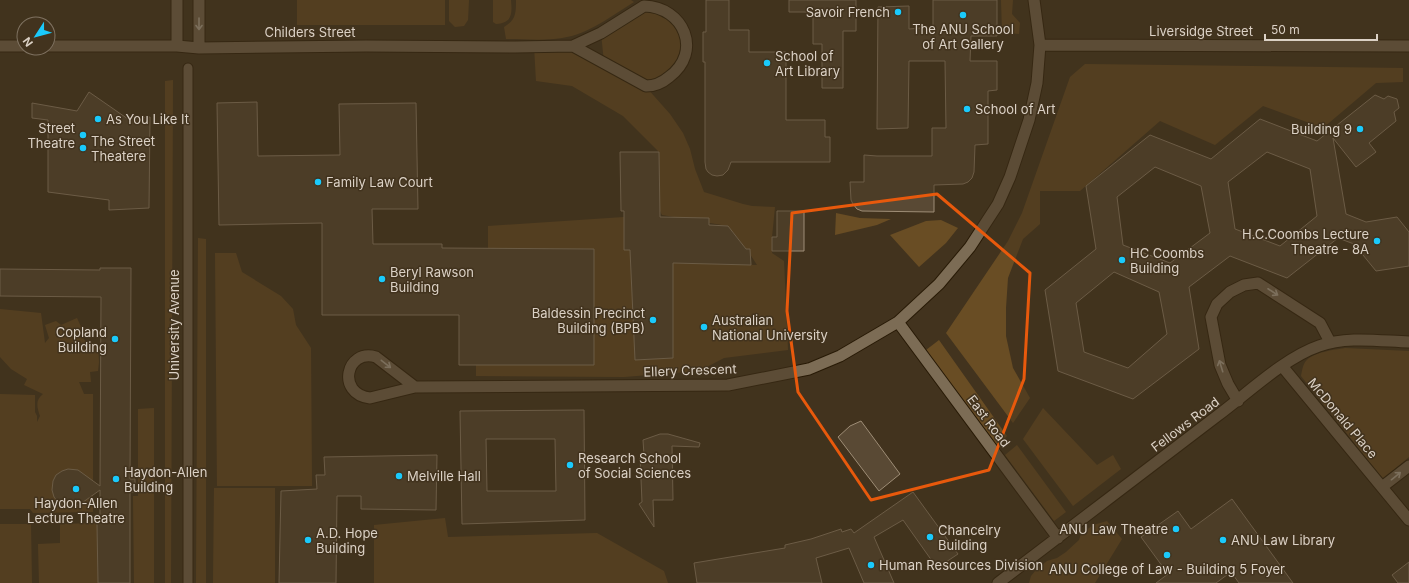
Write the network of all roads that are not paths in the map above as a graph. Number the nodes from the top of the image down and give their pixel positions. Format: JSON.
{"nodes":[{"id":1,"x":177,"y":0,"type":"edge"},
{"id":2,"x":199,"y":0,"type":"edge"},
{"id":3,"x":1034,"y":0,"type":"edge"},
{"id":4,"x":1038,"y":0,"type":"edge"},
{"id":5,"x":1037,"y":16,"type":"junction"},
{"id":6,"x":1040,"y":45,"type":"junction"},
{"id":7,"x":0,"y":46,"type":"edge"},
{"id":8,"x":16,"y":46,"type":"edge"},
{"id":9,"x":56,"y":46,"type":"edge"},
{"id":10,"x":177,"y":46,"type":"junction"},
{"id":11,"x":572,"y":46,"type":"junction"},
{"id":12,"x":1409,"y":46,"type":"edge"},
{"id":13,"x":199,"y":48,"type":"junction"},
{"id":14,"x":188,"y":68,"type":"dead end"},
{"id":15,"x":898,"y":322,"type":"junction"},
{"id":16,"x":1330,"y":342,"type":"junction"},
{"id":17,"x":1409,"y":342,"type":"edge"},
{"id":18,"x":1282,"y":366,"type":"junction"},
{"id":19,"x":416,"y":387,"type":"junction"},
{"id":20,"x":1238,"y":401,"type":"junction"},
{"id":21,"x":1409,"y":466,"type":"edge"},
{"id":22,"x":1382,"y":487,"type":"junction"},
{"id":23,"x":1409,"y":520,"type":"edge"},
{"id":24,"x":1058,"y":538,"type":"junction"},
{"id":25,"x":188,"y":583,"type":"edge"},
{"id":26,"x":998,"y":583,"type":"edge"}],
"edges":[{"from":1,"to":10,"type":"street"},
{"from":2,"to":13,"type":"street","one_way":true},
{"from":3,"to":5,"type":"street","name":"Ellery Crescent"},
{"from":4,"to":5,"type":"street"},
{"from":5,"to":6,"type":"street","name":"Ellery Crescent"},
{"from":6,"to":12,"type":"street","name":"Liversidge Street"},
{"from":6,"to":15,"type":"street","name":"Ellery Crescent"},
{"from":7,"to":8,"type":"street"},
{"from":9,"to":10,"type":"street","name":"Childers Street"},
{"from":10,"to":13,"type":"street","name":"Childers Street"},
{"from":11,"to":11,"type":"street"},
{"from":11,"to":13,"type":"street","name":"Childers Street"},
{"from":14,"to":25,"type":"street","name":"University Avenue"},
{"from":15,"to":19,"type":"street","name":"Ellery Crescent"},
{"from":15,"to":24,"type":"street","name":"East Road"},
{"from":16,"to":17,"type":"street","name":"Fellows Road"},
{"from":16,"to":18,"type":"street","name":"Fellows Road"},
{"from":20,"to":16,"type":"street","one_way":true},
{"from":18,"to":20,"type":"street","name":"Fellows Road"},
{"from":18,"to":22,"type":"street","name":"McDonald Place"},
{"from":19,"to":19,"type":"street","name":"Ellery Crescent","one_way":true},
{"from":20,"to":24,"type":"street","name":"Fellows Road"},
{"from":22,"to":21,"type":"street","one_way":true},
{"from":22,"to":23,"type":"street","name":"McDonald Place"},
{"from":24,"to":26,"type":"street","name":"Fellows Road"}]}
